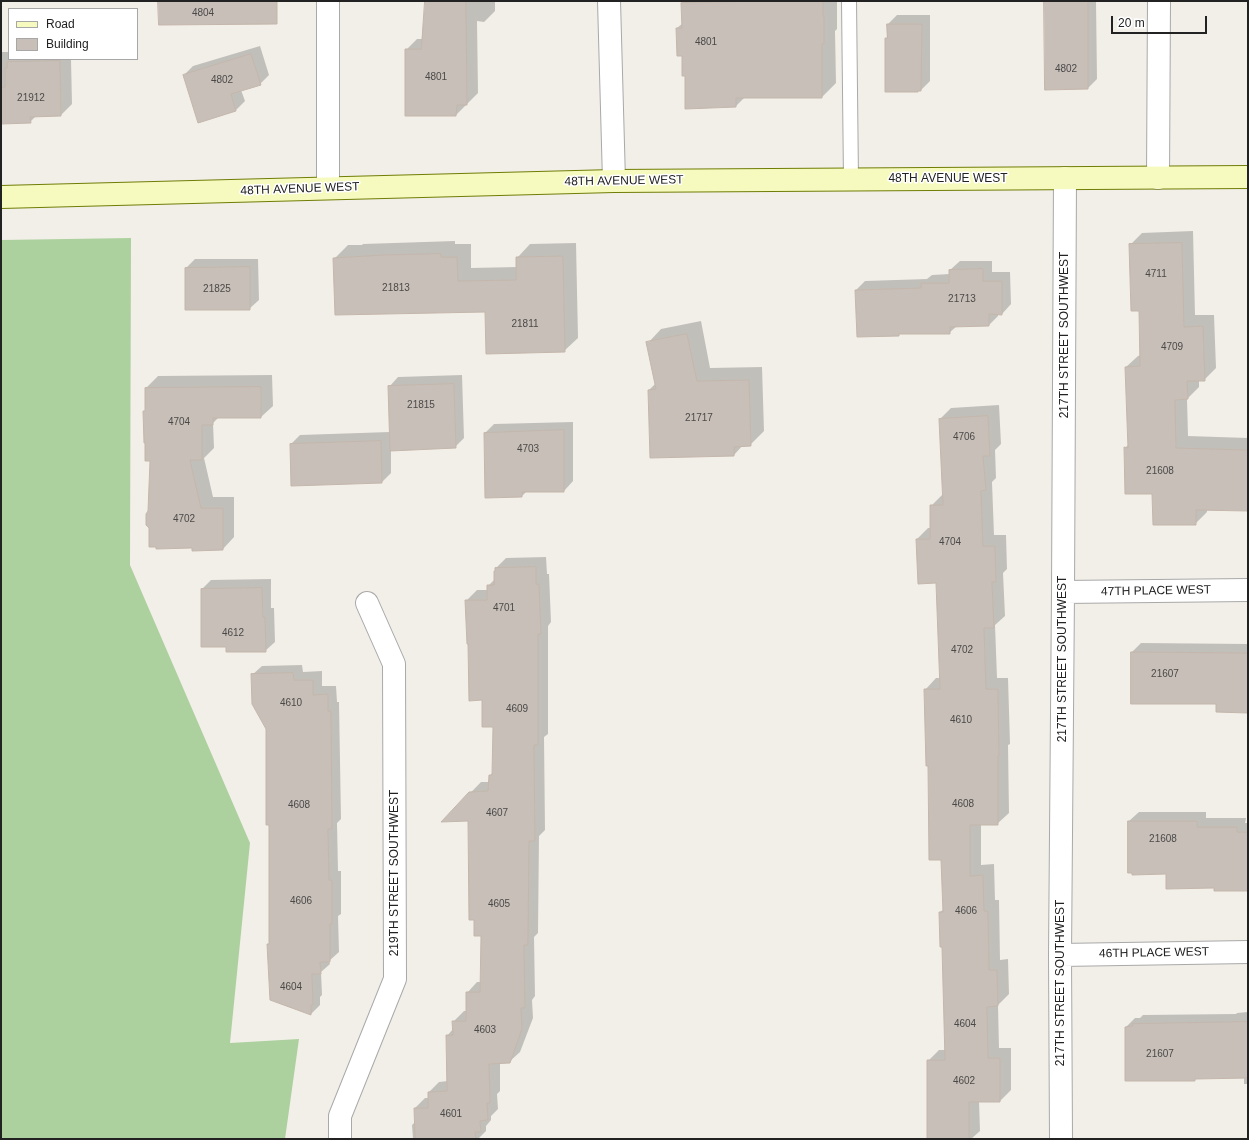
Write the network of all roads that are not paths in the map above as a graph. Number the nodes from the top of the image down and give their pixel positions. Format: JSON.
{"nodes":[{"id":1,"x":328,"y":1,"type":"edge"},
{"id":2,"x":609,"y":1,"type":"edge"},
{"id":3,"x":849,"y":1,"type":"edge"},
{"id":4,"x":1159,"y":1,"type":"edge"},
{"id":5,"x":1248,"y":177,"type":"edge"},
{"id":6,"x":1065,"y":178,"type":"junction"},
{"id":7,"x":1158,"y":178,"type":"junction"},
{"id":8,"x":851,"y":180,"type":"junction"},
{"id":9,"x":614,"y":181,"type":"junction"},
{"id":10,"x":328,"y":188,"type":"junction"},
{"id":11,"x":1,"y":197,"type":"edge"},
{"id":12,"x":1248,"y":590,"type":"edge"},
{"id":13,"x":1063,"y":592,"type":"junction"},
{"id":14,"x":367,"y":603,"type":"dead end"},
{"id":15,"x":1248,"y":952,"type":"edge"},
{"id":16,"x":1060,"y":955,"type":"junction"},
{"id":17,"x":340,"y":1139,"type":"edge"},
{"id":18,"x":1061,"y":1139,"type":"edge"}],
"edges":[{"from":1,"to":10,"type":"street"},
{"from":2,"to":9,"type":"street"},
{"from":3,"to":8,"type":"lane"},
{"from":4,"to":7,"type":"street"},
{"from":5,"to":7,"type":"main road","name":"48TH AVENUE WEST"},
{"from":6,"to":7,"type":"main road","name":"48TH AVENUE WEST"},
{"from":6,"to":8,"type":"main road","name":"48TH AVENUE WEST"},
{"from":6,"to":13,"type":"street","name":"217TH STREET SOUTHWEST"},
{"from":8,"to":9,"type":"main road","name":"48TH AVENUE WEST"},
{"from":9,"to":10,"type":"main road","name":"48TH AVENUE WEST"},
{"from":10,"to":11,"type":"main road","name":"48TH AVENUE WEST"},
{"from":12,"to":13,"type":"street","name":"47TH PLACE WEST"},
{"from":13,"to":16,"type":"street","name":"217TH STREET SOUTHWEST"},
{"from":14,"to":17,"type":"street","name":"219TH STREET SOUTHWEST"},
{"from":15,"to":16,"type":"street","name":"46TH PLACE WEST"},
{"from":16,"to":18,"type":"street","name":"217TH STREET SOUTHWEST"}]}
